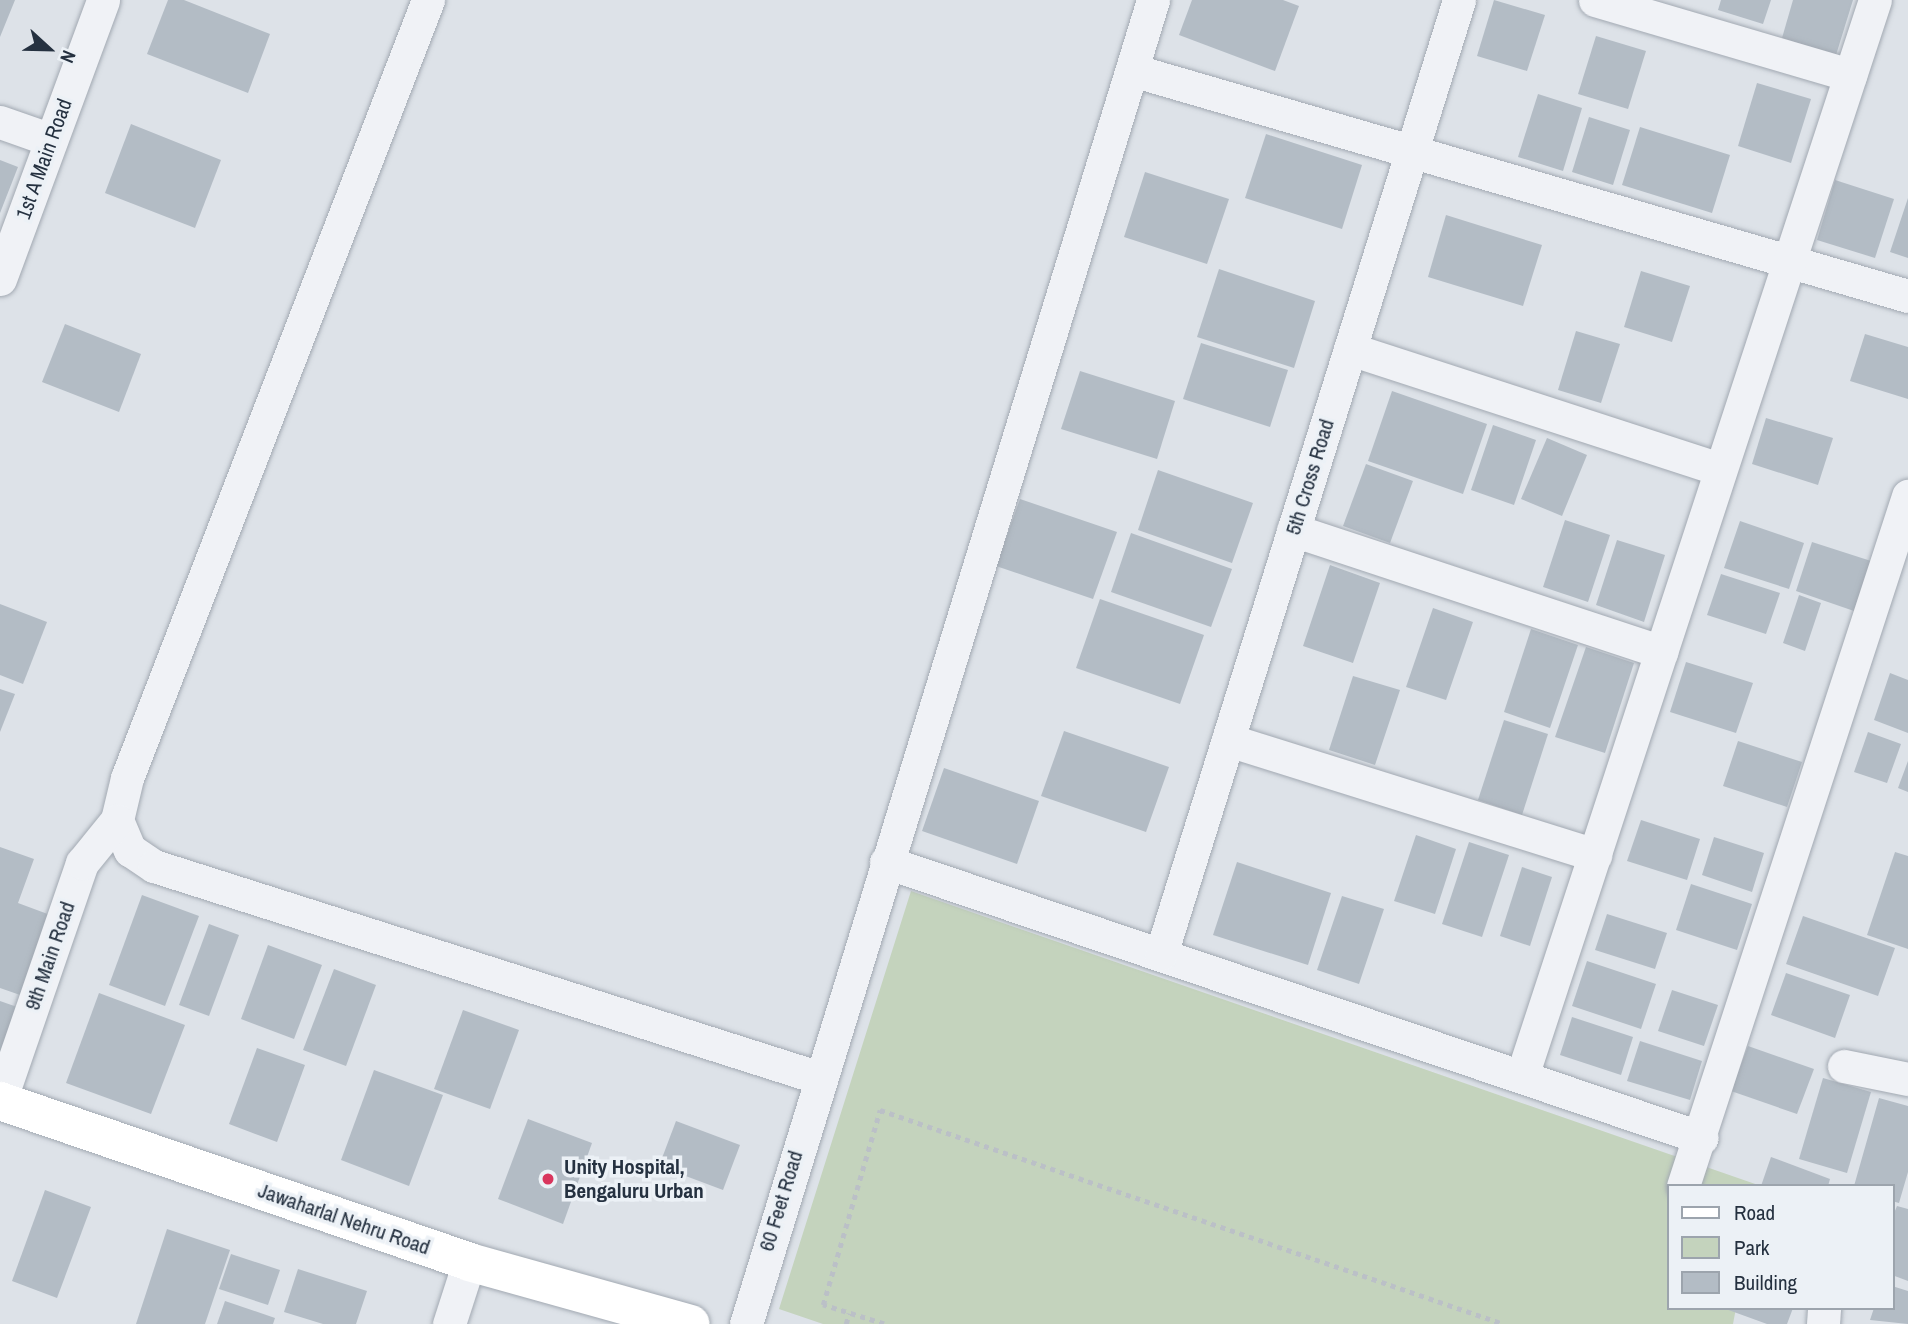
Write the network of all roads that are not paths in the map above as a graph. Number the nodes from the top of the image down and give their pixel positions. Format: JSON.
{"nodes":[{"id":1,"x":103,"y":0,"type":"edge"},
{"id":2,"x":428,"y":0,"type":"edge"},
{"id":3,"x":1153,"y":0,"type":"edge"},
{"id":4,"x":1459,"y":0,"type":"edge"},
{"id":5,"x":1595,"y":0,"type":"edge"},
{"id":6,"x":1875,"y":0,"type":"edge"},
{"id":7,"x":1132,"y":70,"type":"junction"},
{"id":8,"x":1850,"y":75,"type":"junction"},
{"id":9,"x":0,"y":122,"type":"edge"},
{"id":10,"x":51,"y":140,"type":"junction"},
{"id":11,"x":1410,"y":154,"type":"junction"},
{"id":12,"x":1789,"y":262,"type":"junction"},
{"id":13,"x":0,"y":279,"type":"edge"},
{"id":14,"x":1908,"y":296,"type":"edge"},
{"id":15,"x":1350,"y":349,"type":"junction"},
{"id":16,"x":1719,"y":469,"type":"junction"},
{"id":17,"x":1908,"y":496,"type":"edge"},
{"id":18,"x":1293,"y":530,"type":"junction"},
{"id":19,"x":1661,"y":652,"type":"junction"},
{"id":20,"x":1228,"y":740,"type":"junction"},
{"id":21,"x":117,"y":820,"type":"junction"},
{"id":22,"x":1595,"y":855,"type":"junction"},
{"id":23,"x":886,"y":862,"type":"junction"},
{"id":24,"x":1161,"y":954,"type":"junction"},
{"id":25,"x":1843,"y":1066,"type":"dead end"},
{"id":26,"x":1522,"y":1076,"type":"junction"},
{"id":27,"x":820,"y":1078,"type":"junction"},
{"id":28,"x":1908,"y":1080,"type":"edge"},
{"id":29,"x":0,"y":1101,"type":"edge"},
{"id":30,"x":1702,"y":1138,"type":"junction"},
{"id":31,"x":1684,"y":1184,"type":"edge"},
{"id":32,"x":469,"y":1262,"type":"junction"},
{"id":33,"x":449,"y":1324,"type":"edge"},
{"id":34,"x":691,"y":1324,"type":"edge"},
{"id":35,"x":746,"y":1324,"type":"edge"}],
"edges":[{"from":1,"to":10,"type":"street","name":"1st A Main Road"},
{"from":2,"to":21,"type":"street"},
{"from":3,"to":7,"type":"street","name":"60 Feet Road"},
{"from":4,"to":11,"type":"street","name":"5th Cross Road"},
{"from":5,"to":8,"type":"street"},
{"from":6,"to":8,"type":"street"},
{"from":7,"to":11,"type":"street"},
{"from":7,"to":23,"type":"street","name":"60 Feet Road"},
{"from":8,"to":12,"type":"street"},
{"from":9,"to":10,"type":"street"},
{"from":10,"to":13,"type":"street","name":"1st A Main Road"},
{"from":11,"to":12,"type":"street"},
{"from":11,"to":15,"type":"street","name":"5th Cross Road"},
{"from":12,"to":14,"type":"street"},
{"from":12,"to":16,"type":"street"},
{"from":15,"to":16,"type":"street"},
{"from":15,"to":18,"type":"street","name":"5th Cross Road"},
{"from":16,"to":19,"type":"street"},
{"from":17,"to":30,"type":"street"},
{"from":18,"to":19,"type":"street"},
{"from":18,"to":20,"type":"street","name":"5th Cross Road"},
{"from":19,"to":22,"type":"street"},
{"from":20,"to":22,"type":"street"},
{"from":20,"to":24,"type":"street","name":"5th Cross Road"},
{"from":21,"to":27,"type":"street"},
{"from":21,"to":29,"type":"street","name":"9th Main Road"},
{"from":22,"to":26,"type":"street"},
{"from":23,"to":24,"type":"street"},
{"from":23,"to":27,"type":"street","name":"60 Feet Road"},
{"from":24,"to":26,"type":"street"},
{"from":25,"to":28,"type":"street"},
{"from":26,"to":30,"type":"street"},
{"from":27,"to":35,"type":"street","name":"60 Feet Road"},
{"from":29,"to":32,"type":"street","name":"Jawaharlal Nehru Road"},
{"from":30,"to":31,"type":"street"},
{"from":32,"to":33,"type":"street"},
{"from":32,"to":34,"type":"street","name":"Jawaharlal Nehru Road"}]}
